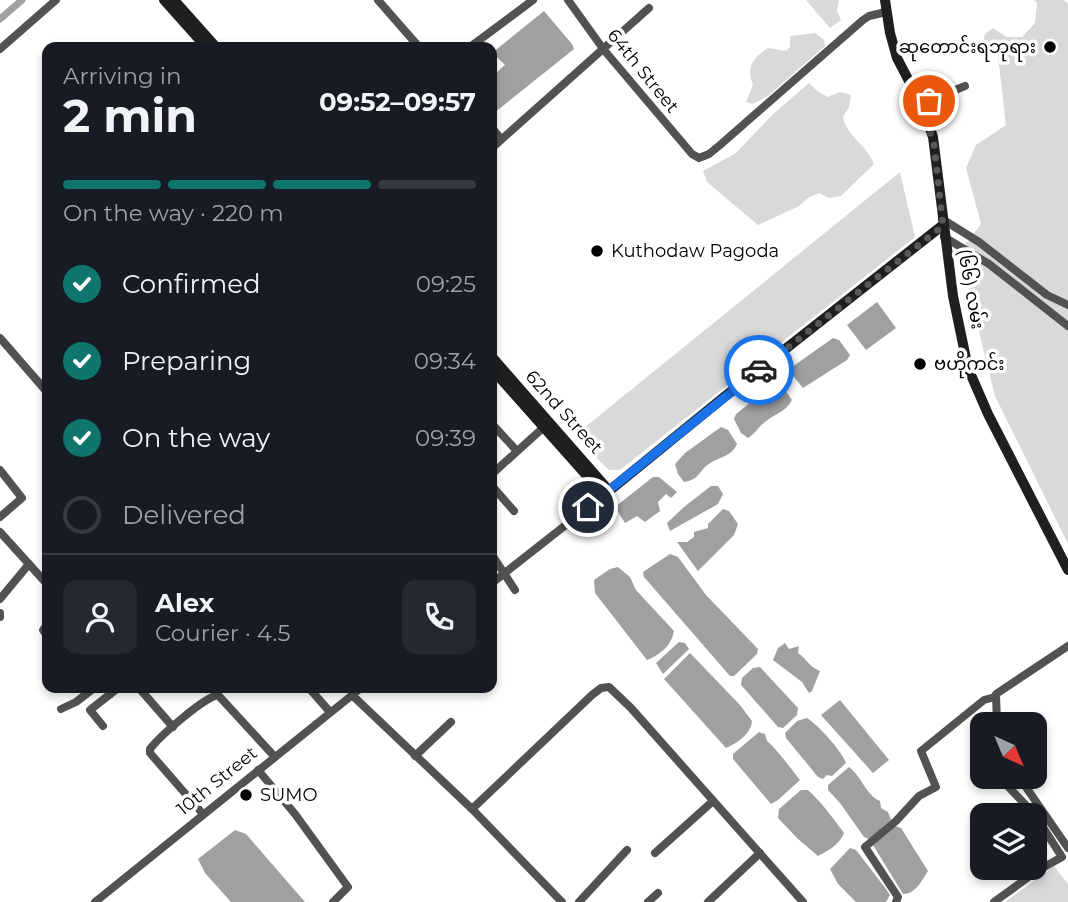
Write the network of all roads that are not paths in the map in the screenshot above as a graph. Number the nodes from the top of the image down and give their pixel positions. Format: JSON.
{"nodes":[{"id":1,"x":56,"y":0,"type":"edge"},
{"id":2,"x":164,"y":0,"type":"edge"},
{"id":3,"x":174,"y":0,"type":"edge"},
{"id":4,"x":378,"y":0,"type":"edge"},
{"id":5,"x":568,"y":0,"type":"edge"},
{"id":6,"x":884,"y":0,"type":"edge"},
{"id":7,"x":529,"y":2,"type":"edge"},
{"id":8,"x":649,"y":8,"type":"dead end"},
{"id":9,"x":886,"y":12,"type":"junction"},
{"id":10,"x":202,"y":42,"type":"edge"},
{"id":11,"x":212,"y":42,"type":"edge"},
{"id":12,"x":415,"y":42,"type":"edge"},
{"id":13,"x":477,"y":42,"type":"edge"},
{"id":14,"x":0,"y":48,"type":"edge"},
{"id":15,"x":604,"y":50,"type":"junction"},
{"id":16,"x":965,"y":86,"type":"dead end"},
{"id":17,"x":922,"y":106,"type":"junction"},
{"id":18,"x":497,"y":134,"type":"edge"},
{"id":19,"x":501,"y":139,"type":"junction"},
{"id":20,"x":497,"y":143,"type":"edge"},
{"id":21,"x":943,"y":227,"type":"junction"},
{"id":22,"x":1068,"y":305,"type":"edge"},
{"id":23,"x":1068,"y":326,"type":"edge"},
{"id":24,"x":0,"y":338,"type":"edge"},
{"id":25,"x":497,"y":363,"type":"edge"},
{"id":26,"x":497,"y":375,"type":"edge"},
{"id":27,"x":42,"y":386,"type":"edge"},
{"id":28,"x":544,"y":427,"type":"junction"},
{"id":29,"x":497,"y":429,"type":"edge"},
{"id":30,"x":567,"y":448,"type":"junction"},
{"id":31,"x":517,"y":451,"type":"junction"},
{"id":32,"x":497,"y":469,"type":"edge"},
{"id":33,"x":0,"y":470,"type":"edge"},
{"id":34,"x":497,"y":492,"type":"edge"},
{"id":35,"x":607,"y":493,"type":"junction"},
{"id":36,"x":514,"y":511,"type":"dead end"},
{"id":37,"x":0,"y":517,"type":"edge"},
{"id":38,"x":2,"y":537,"type":"edge"},
{"id":39,"x":497,"y":562,"type":"edge"},
{"id":40,"x":29,"y":564,"type":"junction"},
{"id":41,"x":1068,"y":570,"type":"edge"},
{"id":42,"x":504,"y":573,"type":"junction"},
{"id":43,"x":42,"y":578,"type":"edge"},
{"id":44,"x":497,"y":579,"type":"edge"},
{"id":45,"x":515,"y":590,"type":"dead end"},
{"id":46,"x":0,"y":599,"type":"edge"},
{"id":47,"x":1068,"y":646,"type":"edge"},
{"id":48,"x":86,"y":693,"type":"edge"},
{"id":49,"x":112,"y":693,"type":"edge"},
{"id":50,"x":143,"y":693,"type":"edge"},
{"id":51,"x":313,"y":693,"type":"edge"},
{"id":52,"x":355,"y":693,"type":"edge"},
{"id":53,"x":352,"y":695,"type":"junction"},
{"id":54,"x":995,"y":697,"type":"junction"},
{"id":55,"x":61,"y":709,"type":"dead end"},
{"id":56,"x":330,"y":712,"type":"junction"},
{"id":57,"x":996,"y":712,"type":"edge"},
{"id":58,"x":451,"y":722,"type":"dead end"},
{"id":59,"x":103,"y":726,"type":"dead end"},
{"id":60,"x":173,"y":727,"type":"junction"},
{"id":61,"x":274,"y":756,"type":"junction"},
{"id":62,"x":415,"y":756,"type":"junction"},
{"id":63,"x":258,"y":770,"type":"junction"},
{"id":64,"x":1010,"y":789,"type":"edge"},
{"id":65,"x":1027,"y":789,"type":"edge"},
{"id":66,"x":713,"y":801,"type":"junction"},
{"id":67,"x":472,"y":809,"type":"junction"},
{"id":68,"x":204,"y":814,"type":"junction"},
{"id":69,"x":1068,"y":848,"type":"edge"},
{"id":70,"x":627,"y":850,"type":"dead end"},
{"id":71,"x":655,"y":853,"type":"dead end"},
{"id":72,"x":760,"y":853,"type":"junction"},
{"id":73,"x":658,"y":893,"type":"dead end"},
{"id":74,"x":94,"y":902,"type":"edge"},
{"id":75,"x":333,"y":902,"type":"edge"},
{"id":76,"x":562,"y":902,"type":"edge"},
{"id":77,"x":579,"y":902,"type":"edge"},
{"id":78,"x":648,"y":902,"type":"edge"},
{"id":79,"x":708,"y":902,"type":"edge"},
{"id":80,"x":803,"y":902,"type":"edge"},
{"id":81,"x":896,"y":902,"type":"edge"},
{"id":82,"x":994,"y":902,"type":"edge"}],
"edges":[{"from":1,"to":14,"type":"street"},
{"from":2,"to":10,"type":"main road"},
{"from":3,"to":11,"type":"main road"},
{"from":4,"to":12,"type":"street"},
{"from":5,"to":15,"type":"street","name":"64th Street"},
{"from":6,"to":9,"type":"main road","name":"(၆၆) လမ်း"},
{"from":7,"to":13,"type":"street"},
{"from":8,"to":15,"type":"street"},
{"from":9,"to":15,"type":"street","name":"64th Street"},
{"from":9,"to":17,"type":"main road","name":"(၆၆) လမ်း"},
{"from":15,"to":19,"type":"street"},
{"from":16,"to":17,"type":"street"},
{"from":17,"to":21,"type":"main road","name":"(၆၆) လမ်း"},
{"from":18,"to":19,"type":"street"},
{"from":19,"to":20,"type":"street"},
{"from":21,"to":22,"type":"street"},
{"from":21,"to":23,"type":"street"},
{"from":21,"to":35,"type":"main road"},
{"from":21,"to":41,"type":"main road","name":"(၆၆) လမ်း"},
{"from":24,"to":27,"type":"street"},
{"from":25,"to":30,"type":"main road","name":"62nd Street"},
{"from":26,"to":28,"type":"main road","name":"62nd Street"},
{"from":28,"to":30,"type":"main road","name":"62nd Street"},
{"from":28,"to":31,"type":"street"},
{"from":29,"to":31,"type":"street"},
{"from":30,"to":35,"type":"main road","name":"62nd Street"},
{"from":31,"to":32,"type":"street"},
{"from":33,"to":37,"type":"street"},
{"from":34,"to":36,"type":"street"},
{"from":35,"to":42,"type":"street"},
{"from":38,"to":40,"type":"street"},
{"from":39,"to":42,"type":"street"},
{"from":40,"to":43,"type":"street"},
{"from":40,"to":46,"type":"street"},
{"from":42,"to":44,"type":"street"},
{"from":42,"to":45,"type":"street"},
{"from":47,"to":54,"type":"street"},
{"from":48,"to":55,"type":"street"},
{"from":49,"to":59,"type":"street"},
{"from":50,"to":60,"type":"street"},
{"from":51,"to":56,"type":"street"},
{"from":52,"to":53,"type":"street","name":"10th Street"},
{"from":53,"to":56,"type":"street","name":"10th Street"},
{"from":53,"to":62,"type":"street"},
{"from":54,"to":57,"type":"street"},
{"from":54,"to":81,"type":"street"},
{"from":56,"to":61,"type":"street","name":"10th Street"},
{"from":58,"to":62,"type":"street"},
{"from":60,"to":61,"type":"street"},
{"from":60,"to":68,"type":"street"},
{"from":61,"to":63,"type":"street","name":"10th Street"},
{"from":62,"to":67,"type":"street"},
{"from":63,"to":68,"type":"street","name":"10th Street"},
{"from":63,"to":75,"type":"street"},
{"from":64,"to":82,"type":"street"},
{"from":65,"to":69,"type":"street"},
{"from":66,"to":67,"type":"street"},
{"from":66,"to":71,"type":"street"},
{"from":66,"to":72,"type":"street"},
{"from":67,"to":76,"type":"street"},
{"from":68,"to":74,"type":"street","name":"10th Street"},
{"from":70,"to":77,"type":"street"},
{"from":72,"to":79,"type":"street"},
{"from":72,"to":80,"type":"street"},
{"from":73,"to":78,"type":"street"}]}
